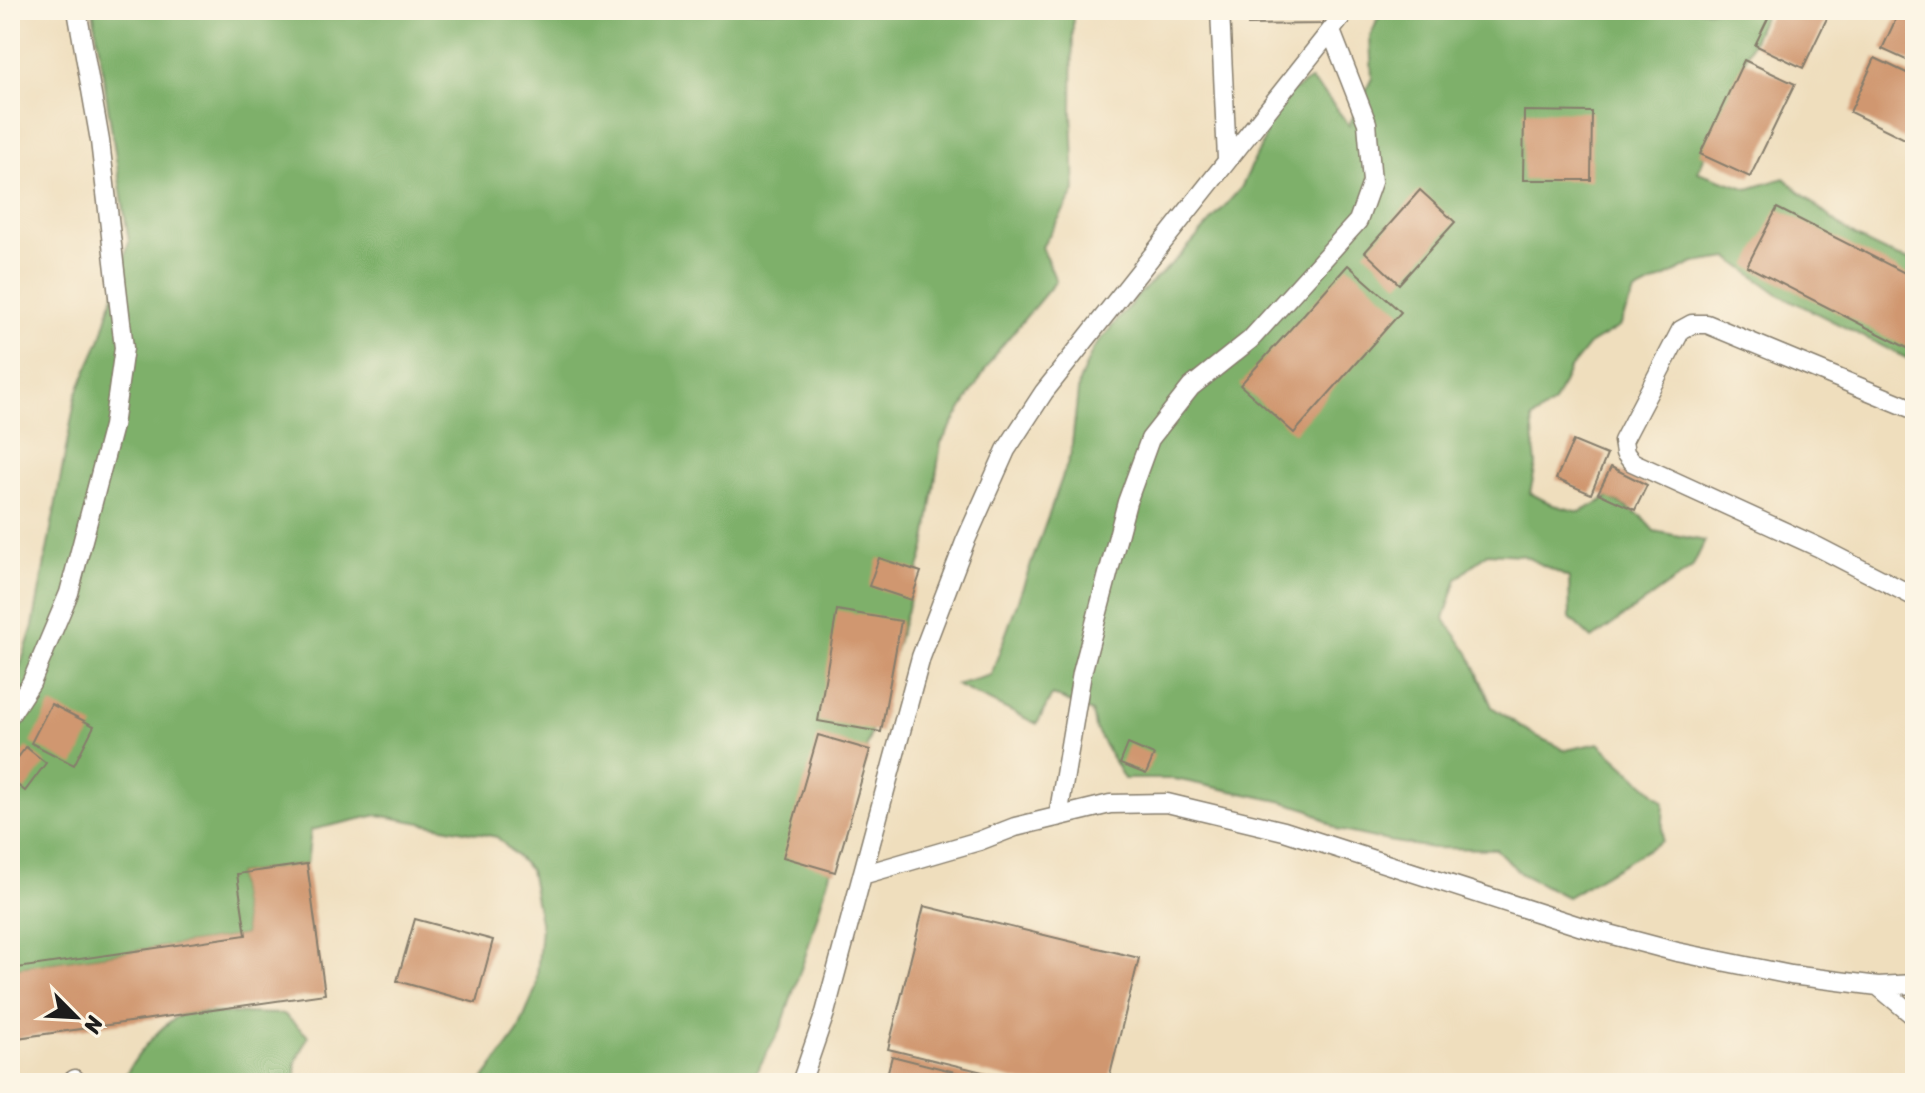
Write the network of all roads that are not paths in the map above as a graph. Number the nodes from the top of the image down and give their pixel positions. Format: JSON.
{"nodes":[{"id":1,"x":77,"y":10,"type":"edge"},
{"id":2,"x":1220,"y":10,"type":"edge"},
{"id":3,"x":1347,"y":10,"type":"edge"},
{"id":4,"x":1331,"y":31,"type":"junction"},
{"id":5,"x":1227,"y":159,"type":"junction"},
{"id":6,"x":1911,"y":405,"type":"edge"},
{"id":7,"x":1915,"y":597,"type":"edge"},
{"id":8,"x":10,"y":715,"type":"edge"},
{"id":9,"x":1058,"y":817,"type":"junction"},
{"id":10,"x":862,"y":875,"type":"junction"},
{"id":11,"x":1915,"y":984,"type":"edge"},
{"id":12,"x":1878,"y":986,"type":"junction"},
{"id":13,"x":1915,"y":1017,"type":"edge"},
{"id":14,"x":801,"y":1083,"type":"edge"}],
"edges":[{"from":1,"to":8,"type":"lane"},
{"from":2,"to":5,"type":"lane"},
{"from":3,"to":4,"type":"lane"},
{"from":4,"to":5,"type":"lane"},
{"from":4,"to":9,"type":"lane"},
{"from":5,"to":10,"type":"lane"},
{"from":6,"to":7,"type":"lane"},
{"from":9,"to":10,"type":"lane"},
{"from":9,"to":12,"type":"lane"},
{"from":10,"to":14,"type":"lane"},
{"from":11,"to":12,"type":"lane"},
{"from":12,"to":13,"type":"lane"}]}
